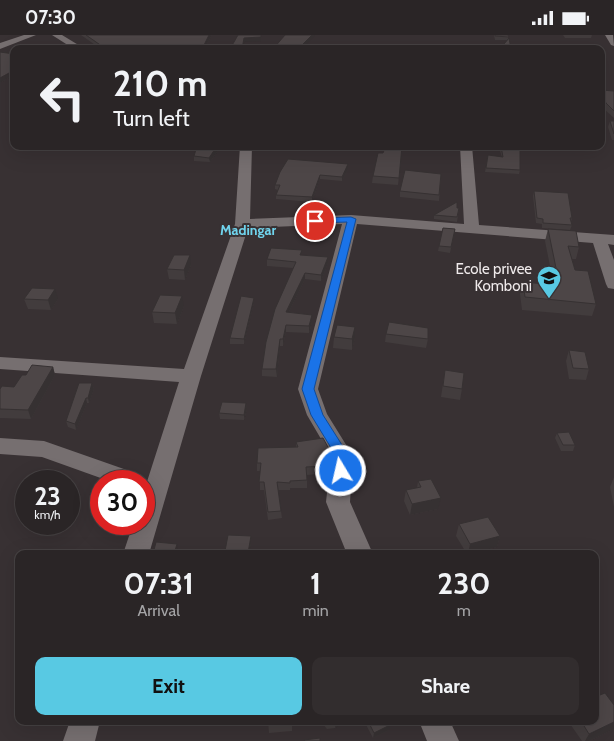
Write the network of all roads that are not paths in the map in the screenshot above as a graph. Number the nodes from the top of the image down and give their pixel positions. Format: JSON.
{"nodes":[{"id":1,"x":32,"y":35,"type":"edge"},
{"id":2,"x":56,"y":35,"type":"edge"},
{"id":3,"x":609,"y":35,"type":"edge"},
{"id":4,"x":614,"y":43,"type":"edge"},
{"id":5,"x":75,"y":45,"type":"edge"},
{"id":6,"x":0,"y":46,"type":"edge"},
{"id":7,"x":246,"y":150,"type":"edge"},
{"id":8,"x":466,"y":150,"type":"edge"},
{"id":9,"x":351,"y":219,"type":"junction"},
{"id":10,"x":242,"y":224,"type":"junction"},
{"id":11,"x":472,"y":228,"type":"junction"},
{"id":12,"x":606,"y":239,"type":"edge"},
{"id":13,"x":614,"y":284,"type":"edge"},
{"id":14,"x":0,"y":363,"type":"edge"},
{"id":15,"x":191,"y":376,"type":"junction"},
{"id":16,"x":0,"y":446,"type":"edge"},
{"id":17,"x":102,"y":470,"type":"edge"},
{"id":18,"x":155,"y":481,"type":"edge"},
{"id":19,"x":140,"y":535,"type":"edge"},
{"id":20,"x":137,"y":550,"type":"edge"},
{"id":21,"x":358,"y":550,"type":"edge"},
{"id":22,"x":84,"y":725,"type":"edge"},
{"id":23,"x":436,"y":725,"type":"edge"},
{"id":24,"x":79,"y":741,"type":"edge"},
{"id":25,"x":443,"y":741,"type":"edge"}],
"edges":[{"from":1,"to":6,"type":"street"},
{"from":2,"to":5,"type":"street"},
{"from":3,"to":4,"type":"street"},
{"from":7,"to":10,"type":"street"},
{"from":8,"to":11,"type":"street"},
{"from":9,"to":10,"type":"street"},
{"from":9,"to":11,"type":"street"},
{"from":9,"to":21,"type":"street"},
{"from":10,"to":15,"type":"street"},
{"from":11,"to":12,"type":"street"},
{"from":12,"to":13,"type":"street"},
{"from":14,"to":15,"type":"street"},
{"from":15,"to":18,"type":"street"},
{"from":16,"to":17,"type":"street"},
{"from":19,"to":20,"type":"street"},
{"from":22,"to":24,"type":"street"},
{"from":23,"to":25,"type":"street"}]}
